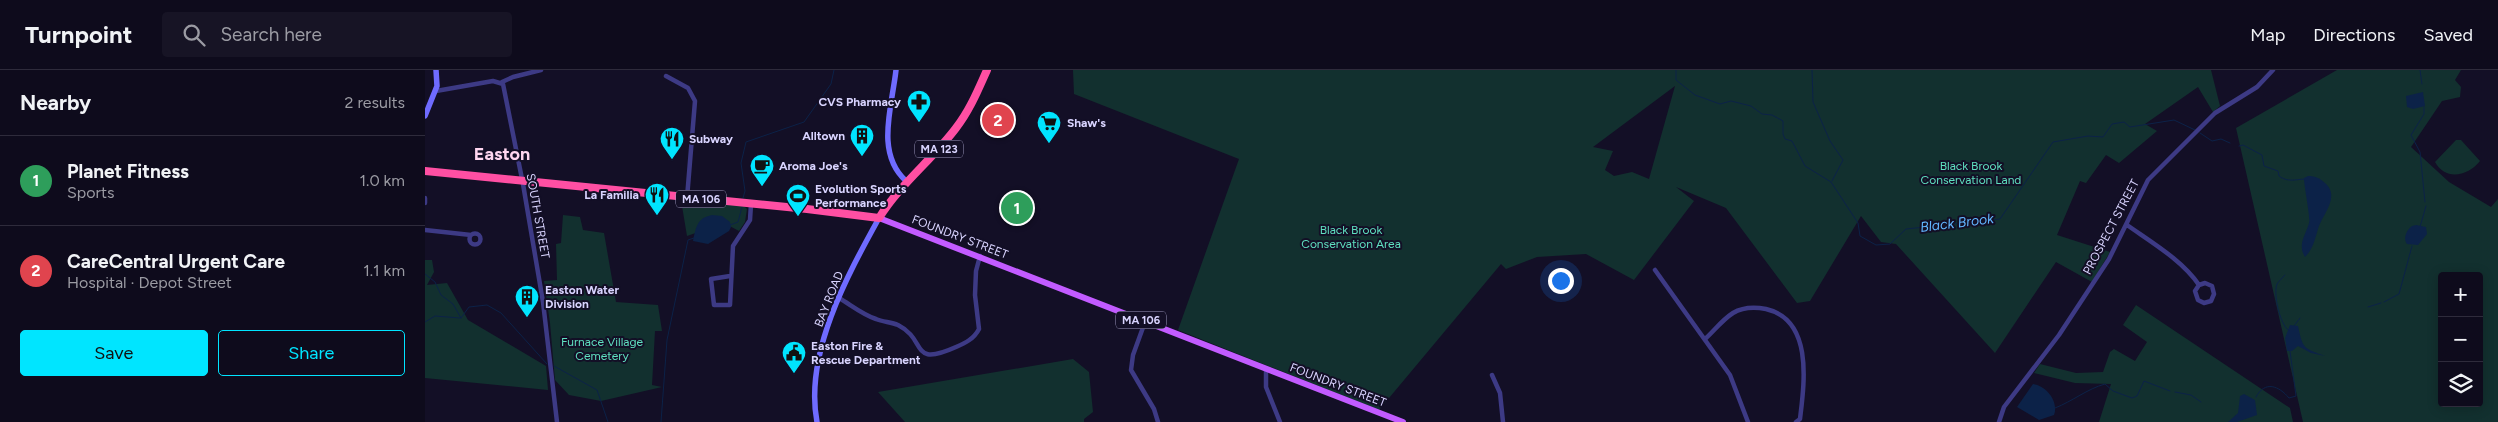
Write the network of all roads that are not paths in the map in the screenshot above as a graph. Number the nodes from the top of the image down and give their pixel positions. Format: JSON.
{"nodes":[{"id":1,"x":436,"y":70,"type":"edge"},
{"id":2,"x":541,"y":70,"type":"edge"},
{"id":3,"x":896,"y":70,"type":"edge"},
{"id":4,"x":987,"y":70,"type":"edge"},
{"id":5,"x":2273,"y":70,"type":"edge"},
{"id":6,"x":666,"y":76,"type":"dead end"},
{"id":7,"x":502,"y":82,"type":"junction"},
{"id":8,"x":436,"y":91,"type":"junction"},
{"id":9,"x":425,"y":116,"type":"edge"},
{"id":10,"x":425,"y":171,"type":"edge"},
{"id":11,"x":522,"y":181,"type":"junction"},
{"id":12,"x":907,"y":181,"type":"junction"},
{"id":13,"x":425,"y":198,"type":"edge"},
{"id":14,"x":687,"y":198,"type":"junction"},
{"id":15,"x":425,"y":203,"type":"edge"},
{"id":16,"x":751,"y":204,"type":"junction"},
{"id":17,"x":879,"y":218,"type":"junction"},
{"id":18,"x":2127,"y":225,"type":"junction"},
{"id":19,"x":425,"y":230,"type":"edge"},
{"id":20,"x":471,"y":235,"type":"dead end"},
{"id":21,"x":980,"y":256,"type":"junction"},
{"id":22,"x":1655,"y":270,"type":"dead end"},
{"id":23,"x":730,"y":276,"type":"junction"},
{"id":24,"x":2199,"y":285,"type":"junction"},
{"id":25,"x":839,"y":298,"type":"junction"},
{"id":26,"x":1145,"y":322,"type":"junction"},
{"id":27,"x":1705,"y":339,"type":"junction"},
{"id":28,"x":1267,"y":369,"type":"junction"},
{"id":29,"x":1491,"y":375,"type":"dead end"},
{"id":30,"x":1798,"y":421,"type":"edge"},
{"id":31,"x":557,"y":422,"type":"edge"},
{"id":32,"x":817,"y":422,"type":"edge"},
{"id":33,"x":1158,"y":422,"type":"edge"},
{"id":34,"x":1280,"y":422,"type":"edge"},
{"id":35,"x":1403,"y":422,"type":"edge"},
{"id":36,"x":1503,"y":422,"type":"edge"},
{"id":37,"x":1748,"y":422,"type":"edge"},
{"id":38,"x":1999,"y":422,"type":"edge"}],
"edges":[{"from":1,"to":8,"type":"main road"},
{"from":2,"to":7,"type":"street"},
{"from":3,"to":12,"type":"main road"},
{"from":4,"to":12,"type":"highway","number":"MA 123"},
{"from":5,"to":18,"type":"street","name":"PROSPECT STREET"},
{"from":6,"to":14,"type":"street"},
{"from":7,"to":8,"type":"street"},
{"from":7,"to":11,"type":"street","name":"SOUTH STREET"},
{"from":8,"to":9,"type":"main road"},
{"from":10,"to":11,"type":"highway","name":"FOUNDRY STREET","number":"MA 106"},
{"from":11,"to":14,"type":"highway","name":"FOUNDRY STREET","number":"MA 106"},
{"from":11,"to":31,"type":"street","name":"SOUTH STREET"},
{"from":12,"to":17,"type":"highway","number":"MA 123"},
{"from":13,"to":15,"type":"street"},
{"from":14,"to":16,"type":"highway","name":"FOUNDRY STREET","number":"MA 106"},
{"from":16,"to":17,"type":"highway","name":"FOUNDRY STREET","number":"MA 106"},
{"from":16,"to":23,"type":"street"},
{"from":17,"to":21,"type":"main road","name":"FOUNDRY STREET","number":"MA 106"},
{"from":17,"to":25,"type":"main road","name":"BAY ROAD"},
{"from":18,"to":24,"type":"street"},
{"from":18,"to":38,"type":"street","name":"PROSPECT STREET"},
{"from":19,"to":20,"type":"street"},
{"from":21,"to":25,"type":"street"},
{"from":21,"to":26,"type":"main road","name":"FOUNDRY STREET","number":"MA 106"},
{"from":22,"to":27,"type":"street"},
{"from":23,"to":23,"type":"street"},
{"from":24,"to":24,"type":"street"},
{"from":25,"to":32,"type":"main road","name":"BAY ROAD"},
{"from":26,"to":28,"type":"main road","name":"FOUNDRY STREET","number":"MA 106"},
{"from":26,"to":33,"type":"street"},
{"from":27,"to":30,"type":"street"},
{"from":27,"to":37,"type":"street"},
{"from":28,"to":34,"type":"street"},
{"from":28,"to":35,"type":"main road","name":"FOUNDRY STREET","number":"MA 106"},
{"from":29,"to":36,"type":"street"}]}
